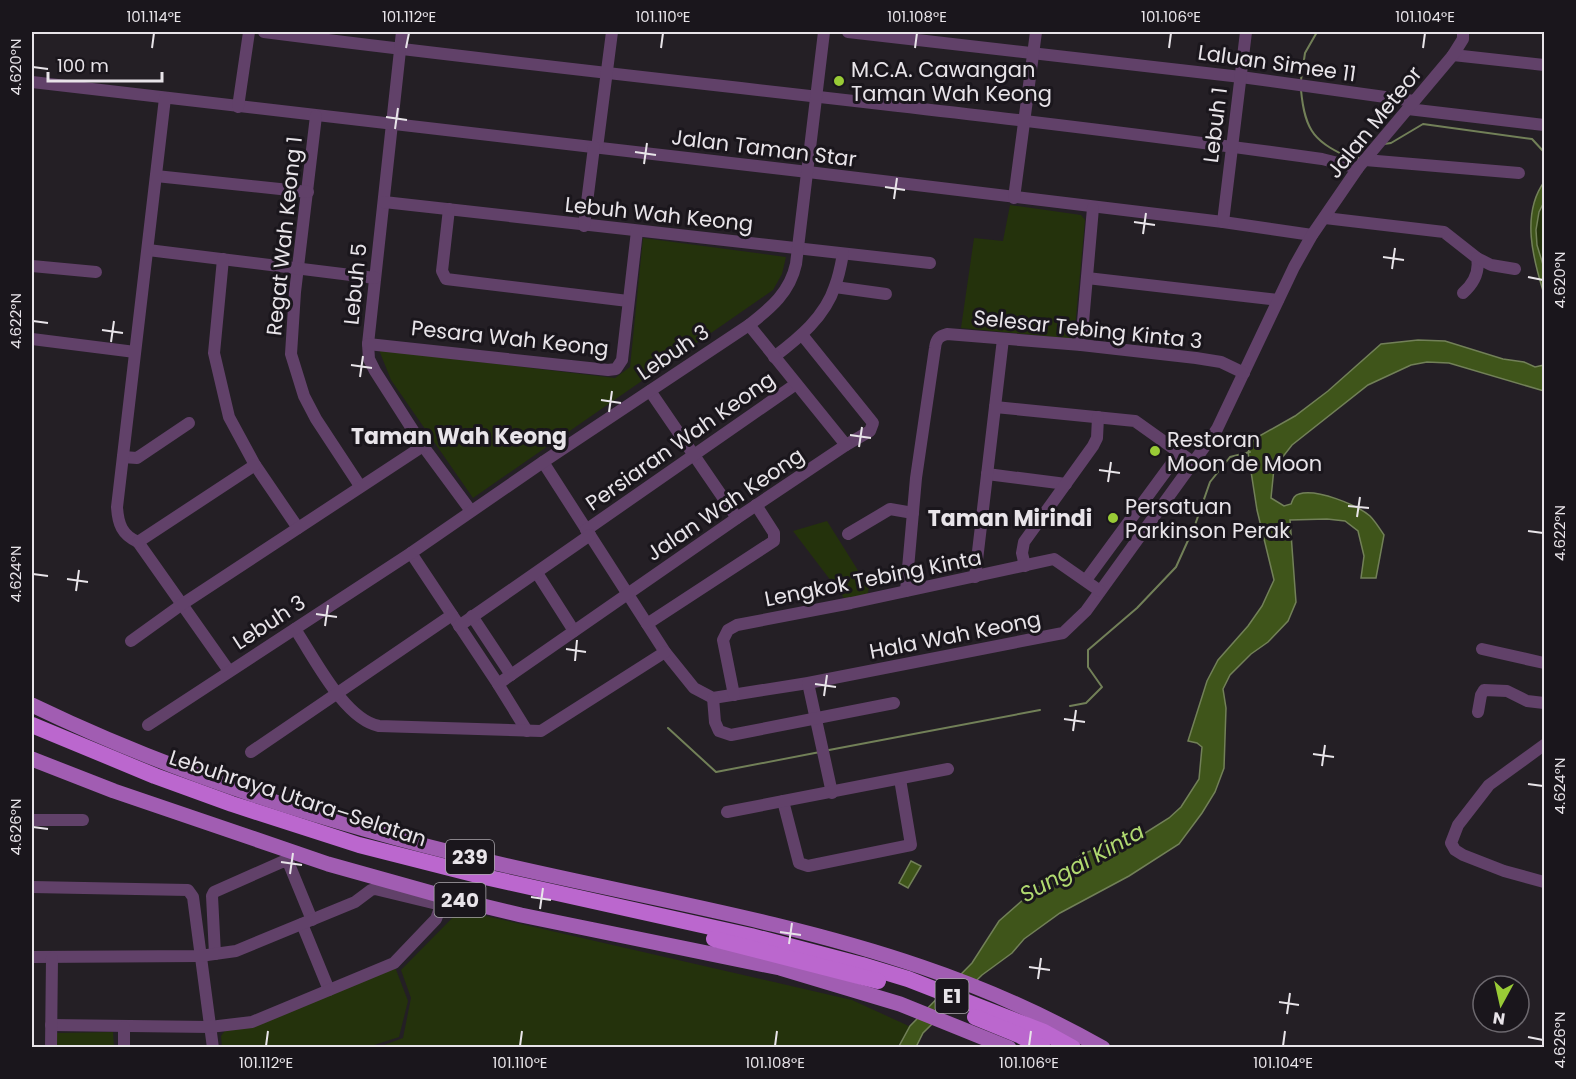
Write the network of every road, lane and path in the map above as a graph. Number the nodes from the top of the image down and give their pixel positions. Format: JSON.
{"nodes":[{"id":1,"x":249,"y":32,"type":"edge"},
{"id":2,"x":264,"y":32,"type":"edge"},
{"id":3,"x":402,"y":32,"type":"edge"},
{"id":4,"x":612,"y":32,"type":"edge"},
{"id":5,"x":824,"y":32,"type":"edge"},
{"id":6,"x":848,"y":32,"type":"edge"},
{"id":7,"x":1036,"y":32,"type":"edge"},
{"id":8,"x":1246,"y":32,"type":"edge"},
{"id":9,"x":1463,"y":32,"type":"edge"},
{"id":10,"x":400,"y":49,"type":"junction"},
{"id":11,"x":1033,"y":52,"type":"junction"},
{"id":12,"x":1453,"y":55,"type":"junction"},
{"id":13,"x":1545,"y":65,"type":"edge"},
{"id":14,"x":607,"y":72,"type":"junction"},
{"id":15,"x":1240,"y":77,"type":"junction"},
{"id":16,"x":32,"y":81,"type":"edge"},
{"id":17,"x":165,"y":98,"type":"junction"},
{"id":18,"x":817,"y":98,"type":"junction"},
{"id":19,"x":1411,"y":105,"type":"junction"},
{"id":20,"x":238,"y":107,"type":"junction"},
{"id":21,"x":316,"y":116,"type":"junction"},
{"id":22,"x":1025,"y":121,"type":"junction"},
{"id":23,"x":392,"y":125,"type":"junction"},
{"id":24,"x":1545,"y":125,"type":"edge"},
{"id":25,"x":596,"y":147,"type":"junction"},
{"id":26,"x":1232,"y":147,"type":"junction"},
{"id":27,"x":1362,"y":164,"type":"junction"},
{"id":28,"x":808,"y":172,"type":"junction"},
{"id":29,"x":1519,"y":173,"type":"dead end"},
{"id":30,"x":156,"y":176,"type":"junction"},
{"id":31,"x":308,"y":192,"type":"junction"},
{"id":32,"x":1014,"y":198,"type":"junction"},
{"id":33,"x":384,"y":202,"type":"junction"},
{"id":34,"x":1093,"y":208,"type":"junction"},
{"id":35,"x":449,"y":209,"type":"junction"},
{"id":36,"x":1325,"y":218,"type":"junction"},
{"id":37,"x":1224,"y":222,"type":"junction"},
{"id":38,"x":584,"y":226,"type":"junction"},
{"id":39,"x":637,"y":231,"type":"junction"},
{"id":40,"x":1312,"y":235,"type":"junction"},
{"id":41,"x":798,"y":249,"type":"junction"},
{"id":42,"x":148,"y":250,"type":"junction"},
{"id":43,"x":843,"y":254,"type":"junction"},
{"id":44,"x":1477,"y":258,"type":"junction"},
{"id":45,"x":223,"y":259,"type":"junction"},
{"id":46,"x":930,"y":263,"type":"dead end"},
{"id":47,"x":32,"y":266,"type":"edge"},
{"id":48,"x":298,"y":268,"type":"junction"},
{"id":49,"x":1515,"y":269,"type":"dead end"},
{"id":50,"x":96,"y":272,"type":"dead end"},
{"id":51,"x":375,"y":278,"type":"junction"},
{"id":52,"x":1087,"y":278,"type":"junction"},
{"id":53,"x":835,"y":287,"type":"junction"},
{"id":54,"x":1463,"y":293,"type":"dead end"},
{"id":55,"x":886,"y":294,"type":"dead end"},
{"id":56,"x":1278,"y":300,"type":"junction"},
{"id":57,"x":628,"y":301,"type":"junction"},
{"id":58,"x":749,"y":325,"type":"junction"},
{"id":59,"x":803,"y":336,"type":"junction"},
{"id":60,"x":32,"y":339,"type":"edge"},
{"id":61,"x":1003,"y":339,"type":"junction"},
{"id":62,"x":368,"y":344,"type":"junction"},
{"id":63,"x":1081,"y":345,"type":"junction"},
{"id":64,"x":135,"y":351,"type":"junction"},
{"id":65,"x":774,"y":357,"type":"junction"},
{"id":66,"x":1244,"y":373,"type":"junction"},
{"id":67,"x":796,"y":384,"type":"junction"},
{"id":68,"x":650,"y":391,"type":"junction"},
{"id":69,"x":995,"y":406,"type":"junction"},
{"id":70,"x":1098,"y":417,"type":"junction"},
{"id":71,"x":189,"y":423,"type":"dead end"},
{"id":72,"x":846,"y":445,"type":"junction"},
{"id":73,"x":423,"y":446,"type":"junction"},
{"id":74,"x":1180,"y":452,"type":"junction"},
{"id":75,"x":695,"y":455,"type":"junction"},
{"id":76,"x":123,"y":457,"type":"junction"},
{"id":77,"x":543,"y":462,"type":"junction"},
{"id":78,"x":1194,"y":463,"type":"junction"},
{"id":79,"x":255,"y":465,"type":"junction"},
{"id":80,"x":987,"y":474,"type":"junction"},
{"id":81,"x":1066,"y":484,"type":"junction"},
{"id":82,"x":360,"y":486,"type":"junction"},
{"id":83,"x":756,"y":505,"type":"junction"},
{"id":84,"x":471,"y":512,"type":"junction"},
{"id":85,"x":912,"y":513,"type":"junction"},
{"id":86,"x":738,"y":518,"type":"junction"},
{"id":87,"x":298,"y":528,"type":"junction"},
{"id":88,"x":588,"y":532,"type":"junction"},
{"id":89,"x":848,"y":534,"type":"dead end"},
{"id":90,"x":138,"y":542,"type":"junction"},
{"id":91,"x":411,"y":553,"type":"junction"},
{"id":92,"x":1024,"y":566,"type":"junction"},
{"id":93,"x":537,"y":573,"type":"junction"},
{"id":94,"x":975,"y":577,"type":"junction"},
{"id":95,"x":1086,"y":580,"type":"junction"},
{"id":96,"x":906,"y":591,"type":"junction"},
{"id":97,"x":1100,"y":591,"type":"junction"},
{"id":98,"x":627,"y":594,"type":"junction"},
{"id":99,"x":181,"y":604,"type":"junction"},
{"id":100,"x":472,"y":616,"type":"junction"},
{"id":101,"x":456,"y":621,"type":"junction"},
{"id":102,"x":647,"y":624,"type":"junction"},
{"id":103,"x":295,"y":628,"type":"junction"},
{"id":104,"x":574,"y":631,"type":"junction"},
{"id":105,"x":131,"y":640,"type":"dead end"},
{"id":106,"x":1482,"y":649,"type":"dead end"},
{"id":107,"x":665,"y":652,"type":"junction"},
{"id":108,"x":1545,"y":663,"type":"edge"},
{"id":109,"x":229,"y":672,"type":"junction"},
{"id":110,"x":511,"y":675,"type":"junction"},
{"id":111,"x":808,"y":683,"type":"junction"},
{"id":112,"x":498,"y":684,"type":"junction"},
{"id":113,"x":338,"y":694,"type":"junction"},
{"id":114,"x":734,"y":695,"type":"junction"},
{"id":115,"x":712,"y":698,"type":"junction"},
{"id":116,"x":894,"y":703,"type":"dead end"},
{"id":117,"x":1545,"y":703,"type":"edge"},
{"id":118,"x":34,"y":706,"type":"edge"},
{"id":119,"x":1478,"y":712,"type":"dead end"},
{"id":120,"x":816,"y":718,"type":"junction"},
{"id":121,"x":32,"y":724,"type":"edge"},
{"id":122,"x":148,"y":725,"type":"dead end"},
{"id":123,"x":526,"y":731,"type":"junction"},
{"id":124,"x":32,"y":736,"type":"edge"},
{"id":125,"x":1545,"y":746,"type":"edge"},
{"id":126,"x":251,"y":752,"type":"dead end"},
{"id":127,"x":32,"y":759,"type":"edge"},
{"id":128,"x":948,"y":770,"type":"dead end"},
{"id":129,"x":900,"y":779,"type":"junction"},
{"id":130,"x":832,"y":793,"type":"junction"},
{"id":131,"x":783,"y":801,"type":"junction"},
{"id":132,"x":727,"y":812,"type":"dead end"},
{"id":133,"x":32,"y":820,"type":"edge"},
{"id":134,"x":83,"y":820,"type":"dead end"},
{"id":135,"x":1545,"y":882,"type":"edge"},
{"id":136,"x":32,"y":887,"type":"edge"},
{"id":137,"x":307,"y":922,"type":"junction"},
{"id":138,"x":215,"y":954,"type":"junction"},
{"id":139,"x":200,"y":956,"type":"junction"},
{"id":140,"x":32,"y":957,"type":"edge"},
{"id":141,"x":52,"y":958,"type":"junction"},
{"id":142,"x":329,"y":990,"type":"junction"},
{"id":143,"x":905,"y":991,"type":"junction"},
{"id":144,"x":987,"y":1023,"type":"junction"},
{"id":145,"x":51,"y":1025,"type":"junction"},
{"id":146,"x":124,"y":1027,"type":"junction"},
{"id":147,"x":210,"y":1027,"type":"junction"},
{"id":148,"x":51,"y":1047,"type":"edge"},
{"id":149,"x":123,"y":1047,"type":"edge"},
{"id":150,"x":213,"y":1047,"type":"edge"},
{"id":151,"x":1009,"y":1047,"type":"edge"},
{"id":152,"x":1043,"y":1047,"type":"edge"},
{"id":153,"x":1073,"y":1047,"type":"edge"},
{"id":154,"x":1103,"y":1047,"type":"edge"}],
"edges":[{"from":1,"to":20,"type":"street"},
{"from":2,"to":10,"type":"street"},
{"from":3,"to":10,"type":"street","name":"Lebuh 5"},
{"from":4,"to":14,"type":"street"},
{"from":5,"to":18,"type":"street","name":"Lebuh 3"},
{"from":6,"to":11,"type":"street","name":"Laluan Simee 11"},
{"from":7,"to":11,"type":"street"},
{"from":8,"to":15,"type":"street","name":"Lebuh 1"},
{"from":9,"to":12,"type":"street","name":"Jalan Meteor"},
{"from":10,"to":14,"type":"street"},
{"from":10,"to":23,"type":"street","name":"Lebuh 5"},
{"from":11,"to":15,"type":"street","name":"Laluan Simee 11"},
{"from":11,"to":22,"type":"street"},
{"from":12,"to":13,"type":"street"},
{"from":12,"to":19,"type":"street","name":"Jalan Meteor"},
{"from":14,"to":18,"type":"street"},
{"from":14,"to":25,"type":"street"},
{"from":15,"to":19,"type":"street","name":"Laluan Simee 11"},
{"from":15,"to":26,"type":"street","name":"Lebuh 1"},
{"from":16,"to":17,"type":"street","name":"Jalan Taman Star"},
{"from":17,"to":20,"type":"street","name":"Jalan Taman Star"},
{"from":17,"to":30,"type":"street"},
{"from":18,"to":22,"type":"street"},
{"from":18,"to":28,"type":"street","name":"Lebuh 3"},
{"from":19,"to":24,"type":"street","name":"Laluan Simee 11"},
{"from":19,"to":27,"type":"street","name":"Jalan Meteor"},
{"from":20,"to":21,"type":"street","name":"Jalan Taman Star"},
{"from":21,"to":23,"type":"street","name":"Jalan Taman Star"},
{"from":21,"to":31,"type":"street","name":"Regat Wah Keong 1"},
{"from":22,"to":26,"type":"street"},
{"from":22,"to":32,"type":"street"},
{"from":23,"to":25,"type":"street","name":"Jalan Taman Star"},
{"from":23,"to":33,"type":"street","name":"Lebuh 5"},
{"from":25,"to":28,"type":"street","name":"Jalan Taman Star"},
{"from":25,"to":38,"type":"street"},
{"from":26,"to":27,"type":"street"},
{"from":26,"to":37,"type":"street","name":"Lebuh 1"},
{"from":27,"to":29,"type":"street"},
{"from":27,"to":36,"type":"street","name":"Jalan Meteor"},
{"from":28,"to":32,"type":"street","name":"Jalan Taman Star"},
{"from":28,"to":41,"type":"street","name":"Lebuh 3"},
{"from":30,"to":31,"type":"street"},
{"from":30,"to":42,"type":"street"},
{"from":31,"to":48,"type":"street","name":"Regat Wah Keong 1"},
{"from":32,"to":34,"type":"street","name":"Jalan Taman Star"},
{"from":33,"to":35,"type":"street","name":"Lebuh Wah Keong"},
{"from":33,"to":51,"type":"street","name":"Lebuh 5"},
{"from":34,"to":37,"type":"street","name":"Jalan Taman Star"},
{"from":34,"to":52,"type":"street"},
{"from":35,"to":38,"type":"street","name":"Lebuh Wah Keong"},
{"from":35,"to":57,"type":"street"},
{"from":36,"to":40,"type":"street","name":"Jalan Meteor"},
{"from":36,"to":44,"type":"street"},
{"from":37,"to":40,"type":"street","name":"Jalan Taman Star"},
{"from":38,"to":39,"type":"street","name":"Lebuh Wah Keong"},
{"from":39,"to":41,"type":"street","name":"Lebuh Wah Keong"},
{"from":39,"to":57,"type":"street","name":"Pesara Wah Keong"},
{"from":40,"to":56,"type":"street","name":"Hala Wah Keong"},
{"from":41,"to":43,"type":"street","name":"Lebuh Wah Keong"},
{"from":41,"to":58,"type":"street","name":"Lebuh 3"},
{"from":42,"to":45,"type":"street"},
{"from":42,"to":64,"type":"street"},
{"from":43,"to":46,"type":"street","name":"Lebuh Wah Keong"},
{"from":43,"to":53,"type":"street"},
{"from":44,"to":49,"type":"street"},
{"from":44,"to":54,"type":"street"},
{"from":45,"to":48,"type":"street"},
{"from":45,"to":79,"type":"street"},
{"from":47,"to":50,"type":"street"},
{"from":48,"to":51,"type":"street"},
{"from":48,"to":82,"type":"street","name":"Regat Wah Keong 1"},
{"from":51,"to":62,"type":"street","name":"Lebuh 5"},
{"from":52,"to":56,"type":"street"},
{"from":52,"to":63,"type":"street"},
{"from":53,"to":55,"type":"street"},
{"from":53,"to":59,"type":"street"},
{"from":56,"to":66,"type":"street","name":"Hala Wah Keong"},
{"from":57,"to":62,"type":"street","name":"Pesara Wah Keong"},
{"from":58,"to":65,"type":"street"},
{"from":58,"to":68,"type":"street","name":"Lebuh 3"},
{"from":59,"to":65,"type":"street"},
{"from":59,"to":72,"type":"street","name":"Jalan Wah Keong"},
{"from":60,"to":64,"type":"street"},
{"from":61,"to":63,"type":"street","name":"Selesar Tebing Kinta 3"},
{"from":61,"to":69,"type":"street"},
{"from":61,"to":85,"type":"street","name":"Selesar Tebing Kinta 3"},
{"from":62,"to":73,"type":"street","name":"Lebuh 5"},
{"from":63,"to":66,"type":"street","name":"Selesar Tebing Kinta 3"},
{"from":64,"to":76,"type":"street"},
{"from":65,"to":67,"type":"street"},
{"from":66,"to":78,"type":"street","name":"Hala Wah Keong"},
{"from":67,"to":72,"type":"street"},
{"from":67,"to":75,"type":"street","name":"Persiaran Wah Keong"},
{"from":68,"to":75,"type":"street"},
{"from":68,"to":77,"type":"street","name":"Lebuh 3"},
{"from":69,"to":70,"type":"street"},
{"from":69,"to":80,"type":"street"},
{"from":70,"to":74,"type":"street"},
{"from":70,"to":81,"type":"street"},
{"from":71,"to":76,"type":"street"},
{"from":72,"to":83,"type":"street","name":"Jalan Wah Keong"},
{"from":73,"to":82,"type":"street"},
{"from":73,"to":84,"type":"street","name":"Lebuh 5"},
{"from":74,"to":78,"type":"street"},
{"from":74,"to":95,"type":"street"},
{"from":75,"to":86,"type":"street"},
{"from":75,"to":88,"type":"street","name":"Persiaran Wah Keong"},
{"from":76,"to":90,"type":"street"},
{"from":77,"to":84,"type":"street","name":"Lebuh 3"},
{"from":77,"to":88,"type":"street"},
{"from":78,"to":97,"type":"street","name":"Hala Wah Keong"},
{"from":79,"to":87,"type":"street"},
{"from":79,"to":90,"type":"street"},
{"from":80,"to":81,"type":"street"},
{"from":80,"to":94,"type":"street"},
{"from":81,"to":92,"type":"street"},
{"from":82,"to":87,"type":"street"},
{"from":83,"to":86,"type":"street","name":"Jalan Wah Keong"},
{"from":83,"to":102,"type":"street"},
{"from":84,"to":91,"type":"street","name":"Lebuh 3"},
{"from":85,"to":89,"type":"street"},
{"from":85,"to":96,"type":"street"},
{"from":86,"to":98,"type":"street","name":"Jalan Wah Keong"},
{"from":87,"to":99,"type":"street"},
{"from":88,"to":93,"type":"street","name":"Persiaran Wah Keong"},
{"from":88,"to":98,"type":"street"},
{"from":90,"to":99,"type":"street"},
{"from":91,"to":101,"type":"street"},
{"from":91,"to":103,"type":"street","name":"Lebuh 3"},
{"from":92,"to":94,"type":"street","name":"Lengkok Tebing Kinta"},
{"from":92,"to":95,"type":"street","name":"Lengkok Tebing Kinta"},
{"from":93,"to":100,"type":"street","name":"Persiaran Wah Keong"},
{"from":93,"to":104,"type":"street"},
{"from":94,"to":96,"type":"street","name":"Lengkok Tebing Kinta"},
{"from":95,"to":97,"type":"street","name":"Lengkok Tebing Kinta"},
{"from":96,"to":114,"type":"street","name":"Lengkok Tebing Kinta"},
{"from":97,"to":111,"type":"street","name":"Hala Wah Keong"},
{"from":98,"to":102,"type":"street"},
{"from":98,"to":104,"type":"street","name":"Jalan Wah Keong"},
{"from":99,"to":105,"type":"street"},
{"from":99,"to":109,"type":"street"},
{"from":100,"to":101,"type":"street","name":"Persiaran Wah Keong"},
{"from":100,"to":110,"type":"street"},
{"from":101,"to":112,"type":"street"},
{"from":101,"to":113,"type":"street","name":"Persiaran Wah Keong"},
{"from":102,"to":107,"type":"street"},
{"from":103,"to":109,"type":"street","name":"Lebuh 3"},
{"from":103,"to":113,"type":"street"},
{"from":104,"to":110,"type":"street","name":"Jalan Wah Keong"},
{"from":106,"to":108,"type":"street"},
{"from":107,"to":115,"type":"street"},
{"from":107,"to":123,"type":"street"},
{"from":109,"to":122,"type":"street","name":"Lebuh 3"},
{"from":110,"to":112,"type":"street","name":"Jalan Wah Keong"},
{"from":111,"to":114,"type":"street","name":"Hala Wah Keong"},
{"from":111,"to":120,"type":"street"},
{"from":112,"to":123,"type":"street"},
{"from":113,"to":123,"type":"street"},
{"from":113,"to":126,"type":"street","name":"Persiaran Wah Keong"},
{"from":114,"to":115,"type":"street","name":"Hala Wah Keong"},
{"from":115,"to":120,"type":"street"},
{"from":116,"to":120,"type":"street"},
{"from":117,"to":119,"type":"street"},
{"from":118,"to":154,"type":"main road","number":"239"},
{"from":120,"to":130,"type":"street"},
{"from":121,"to":143,"type":"highway","name":"Lebuhraya Utara–Selatan","number":"E1"},
{"from":124,"to":143,"type":"highway","name":"Lebuhraya Utara–Selatan","number":"E1"},
{"from":125,"to":135,"type":"street"},
{"from":127,"to":143,"type":"main road","number":"240"},
{"from":128,"to":129,"type":"street"},
{"from":129,"to":130,"type":"street"},
{"from":129,"to":131,"type":"street"},
{"from":130,"to":131,"type":"street"},
{"from":131,"to":132,"type":"street"},
{"from":133,"to":134,"type":"street"},
{"from":136,"to":139,"type":"street"},
{"from":137,"to":138,"type":"street"},
{"from":137,"to":138,"type":"street"},
{"from":137,"to":142,"type":"street"},
{"from":137,"to":142,"type":"street"},
{"from":138,"to":139,"type":"street"},
{"from":139,"to":141,"type":"street"},
{"from":139,"to":147,"type":"street"},
{"from":140,"to":141,"type":"street"},
{"from":141,"to":145,"type":"street"},
{"from":142,"to":147,"type":"street"},
{"from":143,"to":144,"type":"highway","name":"Lebuhraya Utara–Selatan","number":"E1"},
{"from":143,"to":144,"type":"main road","number":"240"},
{"from":144,"to":151,"type":"main road","number":"240"},
{"from":144,"to":152,"type":"highway","name":"Lebuhraya Utara–Selatan","number":"E1"},
{"from":144,"to":153,"type":"highway","name":"Lebuhraya Utara–Selatan","number":"E1"},
{"from":145,"to":146,"type":"street"},
{"from":145,"to":148,"type":"street"},
{"from":146,"to":147,"type":"street"},
{"from":146,"to":149,"type":"street"},
{"from":147,"to":150,"type":"street"}]}
